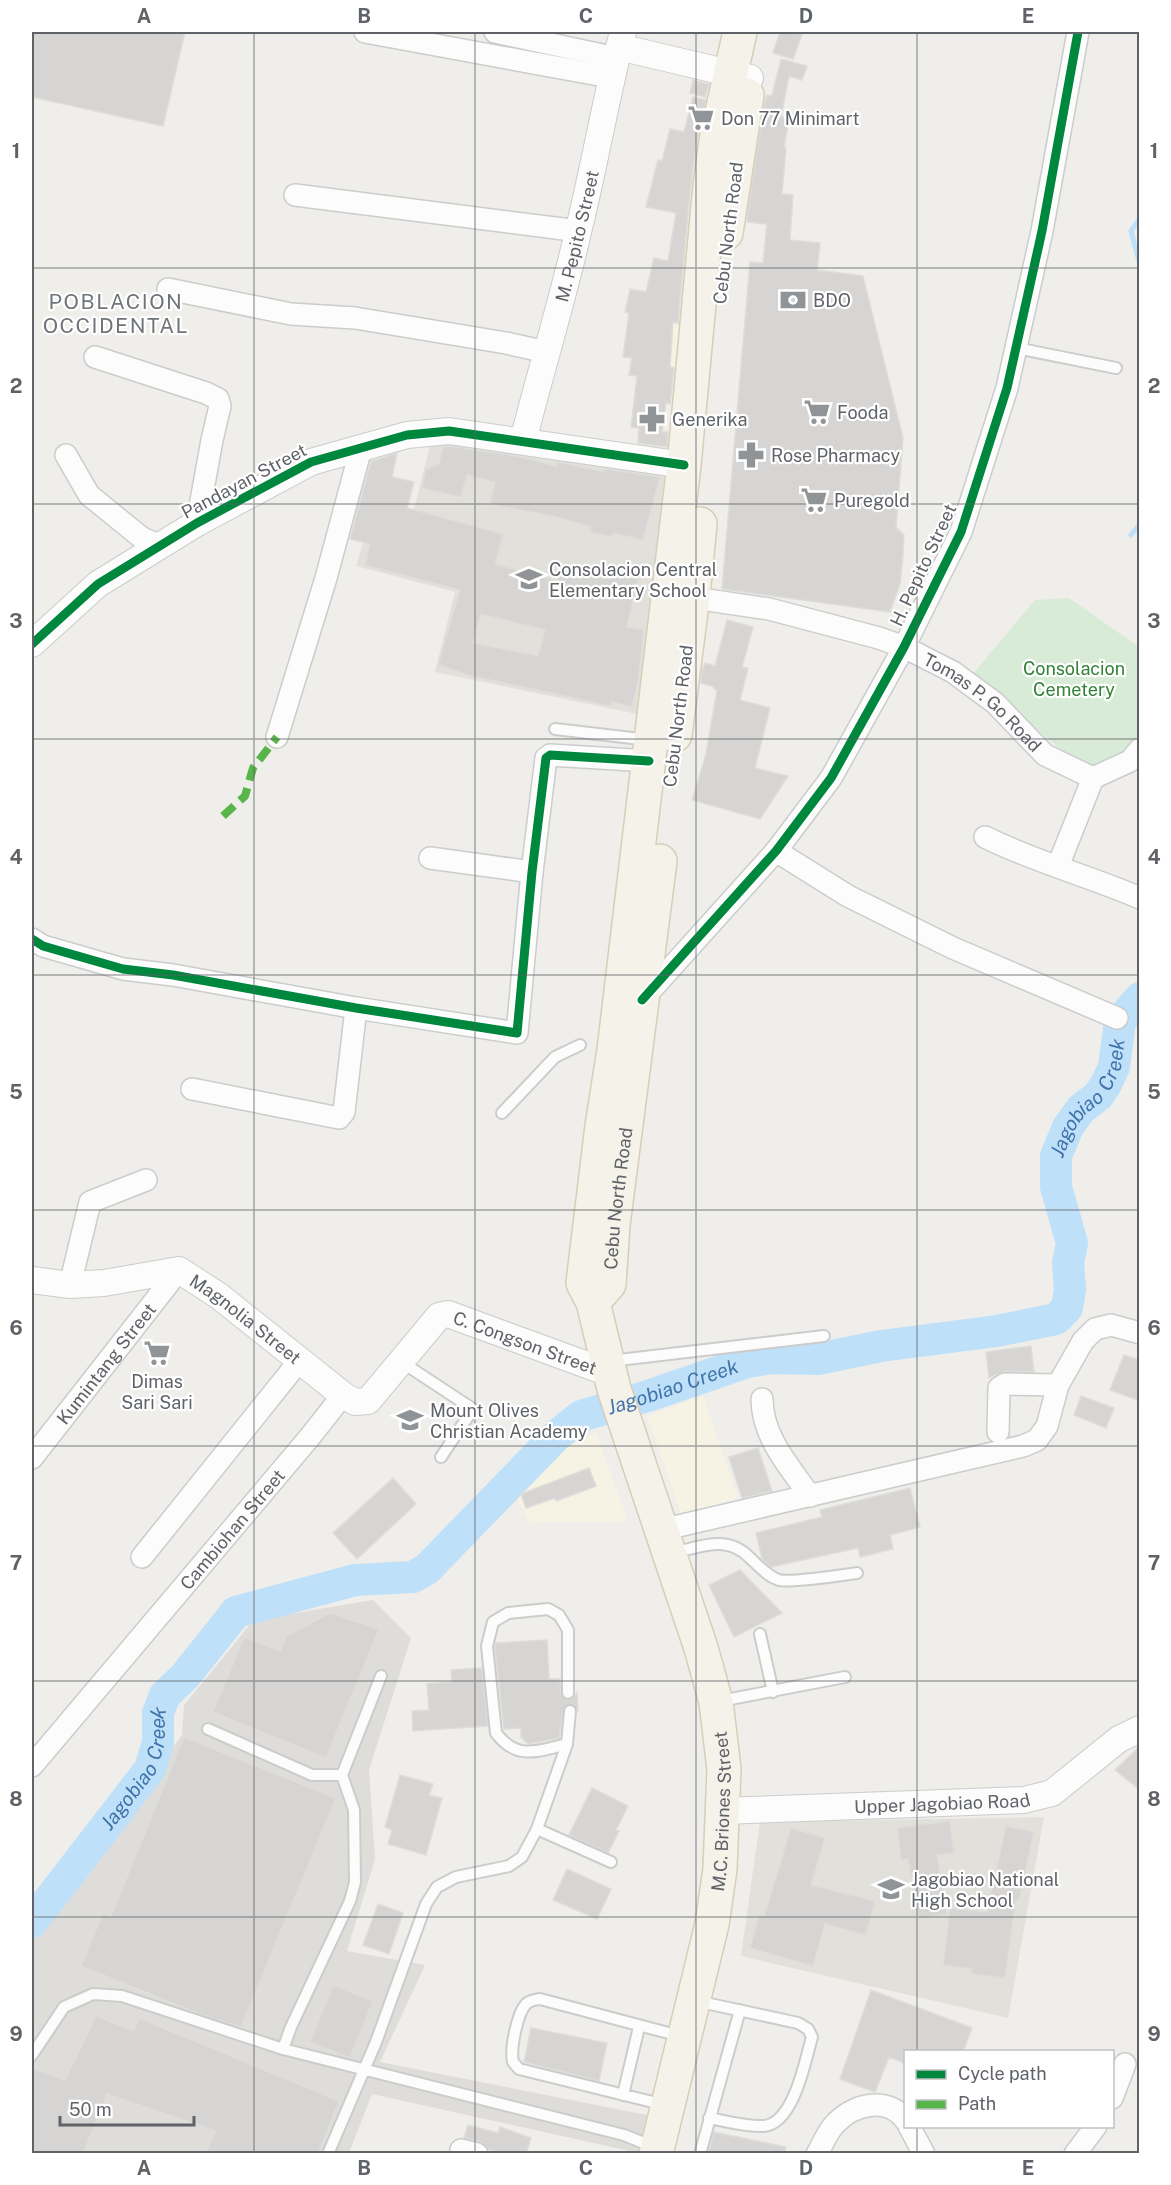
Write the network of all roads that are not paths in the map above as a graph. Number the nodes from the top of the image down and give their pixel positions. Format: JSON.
{"nodes":[{"id":1,"x":365,"y":32,"type":"edge"},
{"id":2,"x":495,"y":32,"type":"edge"},
{"id":3,"x":740,"y":32,"type":"edge"},
{"id":4,"x":761,"y":32,"type":"edge"},
{"id":5,"x":1078,"y":32,"type":"edge"},
{"id":6,"x":617,"y":54,"type":"edge"},
{"id":7,"x":740,"y":76,"type":"junction"},
{"id":8,"x":295,"y":195,"type":"dead end"},
{"id":9,"x":579,"y":231,"type":"junction"},
{"id":10,"x":168,"y":288,"type":"dead end"},
{"id":11,"x":1016,"y":348,"type":"junction"},
{"id":12,"x":546,"y":352,"type":"junction"},
{"id":13,"x":95,"y":357,"type":"dead end"},
{"id":14,"x":1116,"y":368,"type":"dead end"},
{"id":15,"x":523,"y":441,"type":"junction"},
{"id":16,"x":361,"y":448,"type":"junction"},
{"id":17,"x":66,"y":455,"type":"dead end"},
{"id":18,"x":684,"y":465,"type":"junction"},
{"id":19,"x":197,"y":522,"type":"junction"},
{"id":20,"x":159,"y":545,"type":"junction"},
{"id":21,"x":681,"y":596,"type":"junction"},
{"id":22,"x":32,"y":644,"type":"edge"},
{"id":23,"x":904,"y":646,"type":"junction"},
{"id":24,"x":555,"y":729,"type":"dead end"},
{"id":25,"x":277,"y":737,"type":"dead end"},
{"id":26,"x":1140,"y":749,"type":"edge"},
{"id":27,"x":651,"y":751,"type":"junction"},
{"id":28,"x":1093,"y":778,"type":"junction"},
{"id":29,"x":985,"y":837,"type":"dead end"},
{"id":30,"x":776,"y":851,"type":"junction"},
{"id":31,"x":430,"y":858,"type":"dead end"},
{"id":32,"x":1058,"y":866,"type":"junction"},
{"id":33,"x":532,"y":872,"type":"junction"},
{"id":34,"x":1140,"y":898,"type":"edge"},
{"id":35,"x":35,"y":948,"type":"edge"},
{"id":36,"x":642,"y":1000,"type":"junction"},
{"id":37,"x":356,"y":1008,"type":"junction"},
{"id":38,"x":1117,"y":1018,"type":"dead end"},
{"id":39,"x":580,"y":1045,"type":"dead end"},
{"id":40,"x":192,"y":1089,"type":"dead end"},
{"id":41,"x":502,"y":1113,"type":"dead end"},
{"id":42,"x":146,"y":1180,"type":"dead end"},
{"id":43,"x":179,"y":1270,"type":"junction"},
{"id":44,"x":32,"y":1280,"type":"edge"},
{"id":45,"x":70,"y":1285,"type":"junction"},
{"id":46,"x":593,"y":1302,"type":"junction"},
{"id":47,"x":1140,"y":1334,"type":"edge"},
{"id":48,"x":825,"y":1336,"type":"dead end"},
{"id":49,"x":300,"y":1360,"type":"junction"},
{"id":50,"x":400,"y":1361,"type":"junction"},
{"id":51,"x":1058,"y":1384,"type":"junction"},
{"id":52,"x":613,"y":1385,"type":"junction"},
{"id":53,"x":343,"y":1395,"type":"junction"},
{"id":54,"x":762,"y":1399,"type":"dead end"},
{"id":55,"x":998,"y":1432,"type":"dead end"},
{"id":56,"x":35,"y":1448,"type":"edge"},
{"id":57,"x":441,"y":1457,"type":"dead end"},
{"id":58,"x":810,"y":1496,"type":"junction"},
{"id":59,"x":665,"y":1542,"type":"junction"},
{"id":60,"x":142,"y":1557,"type":"dead end"},
{"id":61,"x":857,"y":1573,"type":"dead end"},
{"id":62,"x":760,"y":1634,"type":"dead end"},
{"id":63,"x":381,"y":1676,"type":"dead end"},
{"id":64,"x":845,"y":1677,"type":"dead end"},
{"id":65,"x":773,"y":1692,"type":"junction"},
{"id":66,"x":568,"y":1693,"type":"dead end"},
{"id":67,"x":716,"y":1702,"type":"junction"},
{"id":68,"x":570,"y":1711,"type":"dead end"},
{"id":69,"x":208,"y":1729,"type":"dead end"},
{"id":70,"x":1140,"y":1729,"type":"edge"},
{"id":71,"x":567,"y":1744,"type":"junction"},
{"id":72,"x":32,"y":1766,"type":"edge"},
{"id":73,"x":342,"y":1775,"type":"junction"},
{"id":74,"x":723,"y":1811,"type":"junction"},
{"id":75,"x":537,"y":1829,"type":"junction"},
{"id":76,"x":611,"y":1862,"type":"dead end"},
{"id":77,"x":692,"y":2003,"type":"junction"},
{"id":78,"x":740,"y":2010,"type":"junction"},
{"id":79,"x":639,"y":2027,"type":"junction"},
{"id":80,"x":683,"y":2037,"type":"junction"},
{"id":81,"x":283,"y":2049,"type":"junction"},
{"id":82,"x":32,"y":2055,"type":"edge"},
{"id":83,"x":1125,"y":2064,"type":"dead end"},
{"id":84,"x":364,"y":2070,"type":"junction"},
{"id":85,"x":623,"y":2095,"type":"junction"},
{"id":86,"x":1114,"y":2095,"type":"edge"},
{"id":87,"x":667,"y":2106,"type":"junction"},
{"id":88,"x":708,"y":2118,"type":"junction"},
{"id":89,"x":904,"y":2119,"type":"edge"},
{"id":90,"x":910,"y":2128,"type":"edge"},
{"id":91,"x":1095,"y":2128,"type":"edge"},
{"id":92,"x":656,"y":2151,"type":"edge"},
{"id":93,"x":328,"y":2154,"type":"edge"},
{"id":94,"x":700,"y":2154,"type":"edge"},
{"id":95,"x":817,"y":2154,"type":"edge"},
{"id":96,"x":924,"y":2154,"type":"edge"},
{"id":97,"x":1075,"y":2154,"type":"edge"}],
"edges":[{"from":1,"to":6,"type":"street"},
{"from":2,"to":6,"type":"street"},
{"from":3,"to":7,"type":"main road","name":"Cebu North Road"},
{"from":4,"to":7,"type":"main road","name":"Cebu North Road"},
{"from":5,"to":11,"type":"street","name":"H. Pepito Street"},
{"from":6,"to":7,"type":"street"},
{"from":6,"to":9,"type":"street","name":"M. Pepito Street"},
{"from":7,"to":18,"type":"main road","name":"Cebu North Road"},
{"from":7,"to":21,"type":"main road","name":"Cebu North Road"},
{"from":8,"to":9,"type":"street"},
{"from":9,"to":12,"type":"street","name":"M. Pepito Street"},
{"from":10,"to":12,"type":"street"},
{"from":11,"to":14,"type":"lane"},
{"from":11,"to":23,"type":"street","name":"H. Pepito Street"},
{"from":12,"to":15,"type":"street","name":"M. Pepito Street"},
{"from":13,"to":19,"type":"street"},
{"from":15,"to":16,"type":"street","name":"Pandayan Street"},
{"from":15,"to":18,"type":"street","name":"Pandayan Street"},
{"from":16,"to":19,"type":"street","name":"Pandayan Street"},
{"from":16,"to":25,"type":"street"},
{"from":17,"to":20,"type":"street"},
{"from":18,"to":21,"type":"main road","name":"Cebu North Road"},
{"from":19,"to":20,"type":"street","name":"Pandayan Street"},
{"from":20,"to":22,"type":"street","name":"Pandayan Street"},
{"from":21,"to":23,"type":"street","name":"Tomas P. Go Road"},
{"from":21,"to":27,"type":"main road","name":"Cebu North Road"},
{"from":21,"to":36,"type":"main road","name":"Cebu North Road"},
{"from":23,"to":28,"type":"street","name":"Tomas P. Go Road"},
{"from":23,"to":30,"type":"street","name":"H. Pepito Street"},
{"from":24,"to":27,"type":"lane"},
{"from":26,"to":28,"type":"street"},
{"from":27,"to":33,"type":"street"},
{"from":27,"to":46,"type":"main road","name":"Cebu North Road"},
{"from":28,"to":32,"type":"street"},
{"from":29,"to":32,"type":"street"},
{"from":30,"to":36,"type":"street","name":"H. Pepito Street"},
{"from":30,"to":38,"type":"street"},
{"from":31,"to":33,"type":"street"},
{"from":32,"to":34,"type":"street"},
{"from":33,"to":37,"type":"street"},
{"from":35,"to":37,"type":"street"},
{"from":36,"to":46,"type":"main road","name":"Cebu North Road"},
{"from":37,"to":40,"type":"street"},
{"from":39,"to":41,"type":"lane"},
{"from":42,"to":45,"type":"street"},
{"from":43,"to":45,"type":"street","name":"Magnolia Street"},
{"from":43,"to":49,"type":"street","name":"Magnolia Street"},
{"from":43,"to":56,"type":"street","name":"Kumintang Street"},
{"from":44,"to":45,"type":"street","name":"Magnolia Street"},
{"from":46,"to":52,"type":"main road","name":"M.C. Briones Street"},
{"from":47,"to":51,"type":"street"},
{"from":48,"to":52,"type":"lane"},
{"from":49,"to":53,"type":"street","name":"Magnolia Street"},
{"from":49,"to":60,"type":"street"},
{"from":50,"to":52,"type":"street","name":"C. Congson Street"},
{"from":50,"to":53,"type":"street"},
{"from":50,"to":57,"type":"lane"},
{"from":51,"to":55,"type":"street"},
{"from":51,"to":58,"type":"street"},
{"from":52,"to":59,"type":"main road","name":"M.C. Briones Street"},
{"from":53,"to":72,"type":"street","name":"Cambiohan Street"},
{"from":54,"to":58,"type":"street"},
{"from":58,"to":59,"type":"street"},
{"from":59,"to":61,"type":"lane"},
{"from":59,"to":67,"type":"main road","name":"M.C. Briones Street"},
{"from":62,"to":65,"type":"lane"},
{"from":63,"to":73,"type":"lane"},
{"from":64,"to":65,"type":"lane"},
{"from":65,"to":67,"type":"lane"},
{"from":66,"to":71,"type":"lane"},
{"from":67,"to":74,"type":"main road","name":"M.C. Briones Street"},
{"from":68,"to":71,"type":"lane"},
{"from":69,"to":73,"type":"lane"},
{"from":70,"to":74,"type":"street","name":"Upper Jagobiao Road"},
{"from":71,"to":75,"type":"lane"},
{"from":73,"to":81,"type":"lane"},
{"from":74,"to":77,"type":"main road","name":"M.C. Briones Street"},
{"from":75,"to":76,"type":"lane"},
{"from":75,"to":84,"type":"lane"},
{"from":77,"to":78,"type":"lane"},
{"from":77,"to":80,"type":"main road","name":"M.C. Briones Street"},
{"from":78,"to":88,"type":"lane"},
{"from":78,"to":88,"type":"lane"},
{"from":79,"to":80,"type":"lane"},
{"from":79,"to":85,"type":"lane"},
{"from":79,"to":85,"type":"lane"},
{"from":80,"to":87,"type":"main road","name":"M.C. Briones Street"},
{"from":81,"to":82,"type":"lane"},
{"from":81,"to":84,"type":"lane"},
{"from":83,"to":86,"type":"street"},
{"from":84,"to":92,"type":"lane"},
{"from":84,"to":93,"type":"lane"},
{"from":85,"to":87,"type":"lane"},
{"from":87,"to":92,"type":"main road","name":"M.C. Briones Street"},
{"from":88,"to":94,"type":"lane"},
{"from":89,"to":95,"type":"street"},
{"from":90,"to":96,"type":"street"},
{"from":91,"to":97,"type":"street"}]}
